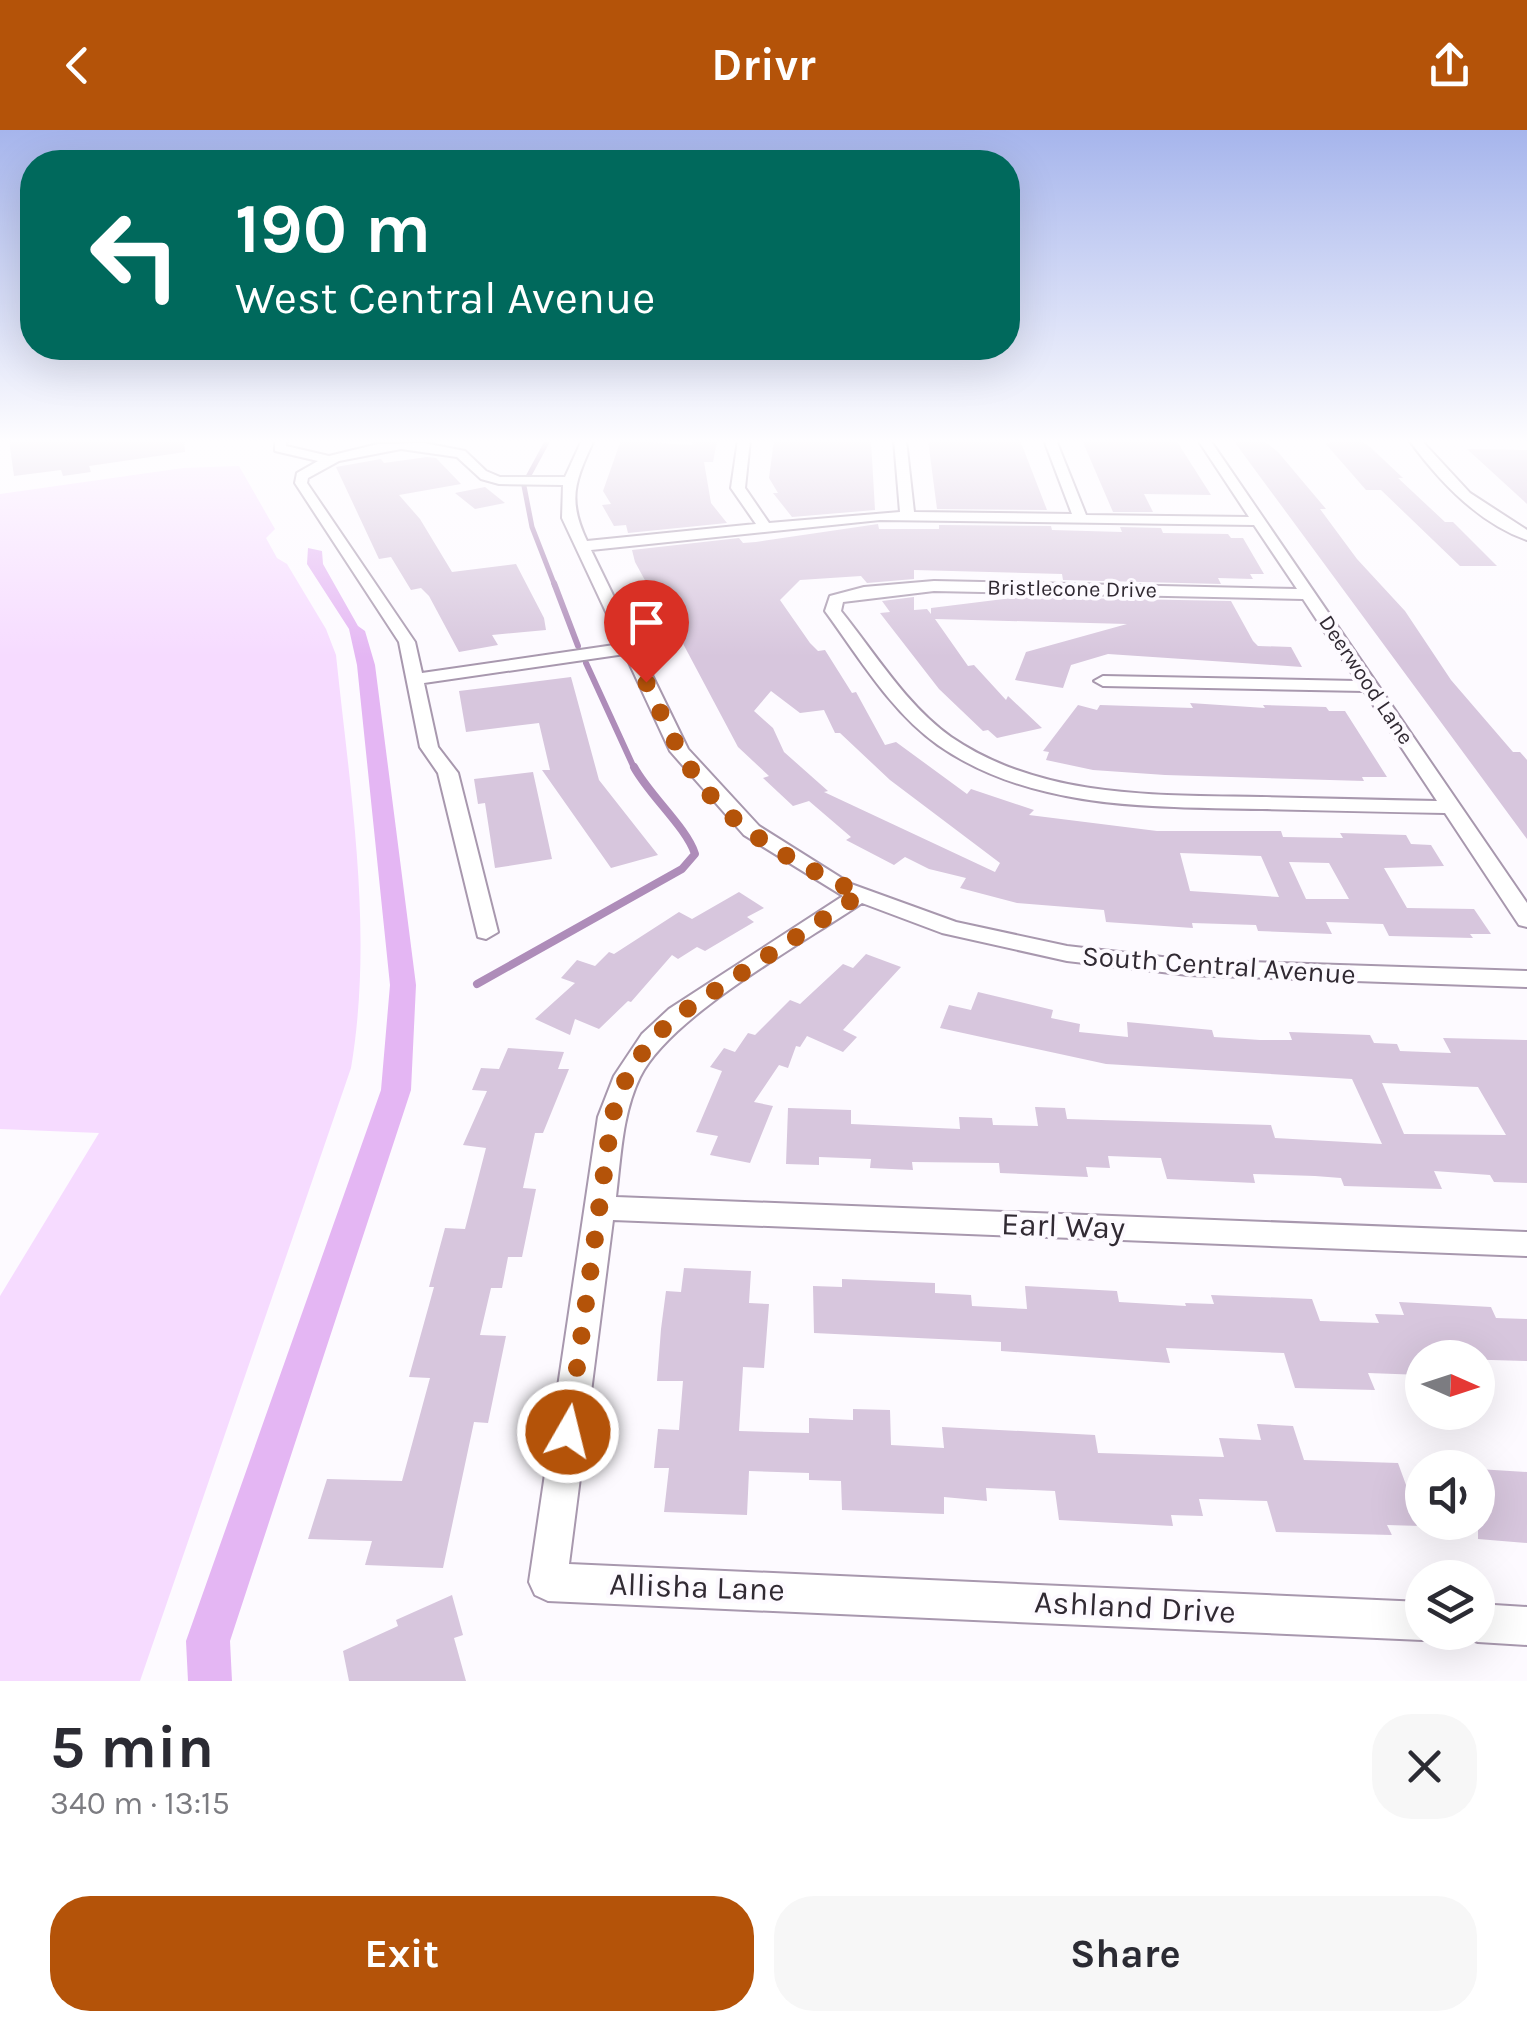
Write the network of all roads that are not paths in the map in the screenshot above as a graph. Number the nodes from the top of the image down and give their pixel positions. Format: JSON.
{"nodes":[{"id":1,"x":321,"y":512,"type":"edge"},
{"id":2,"x":568,"y":512,"type":"edge"},
{"id":3,"x":755,"y":512,"type":"edge"},
{"id":4,"x":1078,"y":512,"type":"edge"},
{"id":5,"x":1253,"y":512,"type":"edge"},
{"id":6,"x":1486,"y":512,"type":"edge"},
{"id":7,"x":907,"y":515,"type":"joint"},
{"id":8,"x":1080,"y":518,"type":"junction"},
{"id":9,"x":1259,"y":522,"type":"junction"},
{"id":10,"x":764,"y":526,"type":"junction"},
{"id":11,"x":1527,"y":536,"type":"edge"},
{"id":12,"x":584,"y":546,"type":"junction"},
{"id":13,"x":1308,"y":594,"type":"junction"},
{"id":14,"x":629,"y":648,"type":"junction"},
{"id":15,"x":414,"y":679,"type":"junction"},
{"id":16,"x":1103,"y":681,"type":"dead end"},
{"id":17,"x":1370,"y":686,"type":"junction"},
{"id":18,"x":1451,"y":807,"type":"junction"},
{"id":19,"x":861,"y":894,"type":"junction"},
{"id":20,"x":1527,"y":920,"type":"edge"},
{"id":21,"x":486,"y":932,"type":"dead end"},
{"id":22,"x":1527,"y":978,"type":"edge"},
{"id":23,"x":599,"y":1208,"type":"junction"},
{"id":24,"x":1527,"y":1244,"type":"edge"},
{"id":25,"x":847,"y":1593,"type":"joint"},
{"id":26,"x":1405,"y":1620,"type":"edge"},
{"id":27,"x":1495,"y":1624,"type":"edge"},
{"id":28,"x":1527,"y":1626,"type":"edge"}],
"edges":[{"from":1,"to":15,"type":"street"},
{"from":2,"to":12,"type":"street","name":"South Central Avenue"},
{"from":3,"to":10,"type":"street"},
{"from":4,"to":8,"type":"street"},
{"from":5,"to":9,"type":"street","name":"Deerwood Lane"},
{"from":6,"to":11,"type":"street"},
{"from":7,"to":8,"type":"street"},
{"from":7,"to":10,"type":"street"},
{"from":8,"to":9,"type":"street"},
{"from":9,"to":13,"type":"street","name":"Deerwood Lane"},
{"from":10,"to":12,"type":"street"},
{"from":12,"to":14,"type":"street","name":"South Central Avenue"},
{"from":13,"to":17,"type":"street","name":"Deerwood Lane"},
{"from":13,"to":18,"type":"street","name":"Bristlecone Drive"},
{"from":14,"to":15,"type":"street"},
{"from":14,"to":19,"type":"street","name":"South Central Avenue"},
{"from":15,"to":21,"type":"street"},
{"from":16,"to":17,"type":"street"},
{"from":17,"to":18,"type":"street","name":"Deerwood Lane"},
{"from":18,"to":20,"type":"street","name":"Deerwood Lane"},
{"from":19,"to":22,"type":"street","name":"South Central Avenue"},
{"from":19,"to":23,"type":"street"},
{"from":23,"to":24,"type":"street","name":"Earl Way"},
{"from":23,"to":25,"type":"street","name":"Allisha Lane"},
{"from":25,"to":26,"type":"street","name":"Ashland Drive"},
{"from":27,"to":28,"type":"street"}]}
